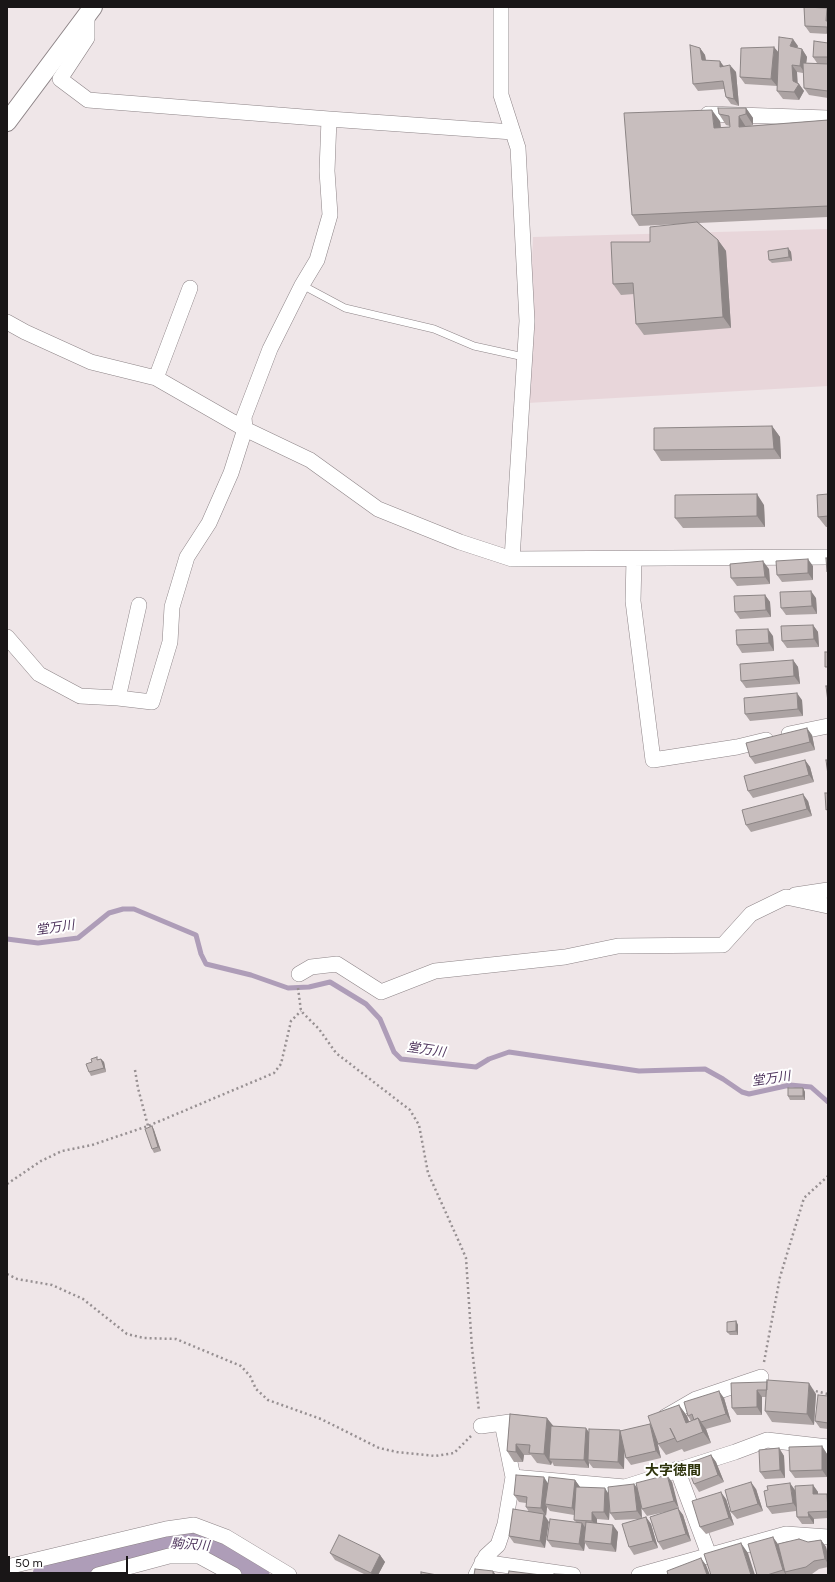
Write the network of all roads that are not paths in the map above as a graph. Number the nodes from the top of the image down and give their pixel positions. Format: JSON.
{"nodes":[{"id":1,"x":501,"y":7,"type":"edge"},
{"id":2,"x":90,"y":12,"type":"edge"},
{"id":3,"x":708,"y":114,"type":"edge"},
{"id":4,"x":828,"y":118,"type":"edge"},
{"id":5,"x":329,"y":119,"type":"junction"},
{"id":6,"x":7,"y":122,"type":"edge"},
{"id":7,"x":513,"y":132,"type":"junction"},
{"id":8,"x":302,"y":285,"type":"junction"},
{"id":9,"x":190,"y":288,"type":"dead end"},
{"id":10,"x":7,"y":322,"type":"edge"},
{"id":11,"x":524,"y":357,"type":"junction"},
{"id":12,"x":156,"y":378,"type":"junction"},
{"id":13,"x":245,"y":429,"type":"junction"},
{"id":14,"x":828,"y":557,"type":"edge"},
{"id":15,"x":512,"y":559,"type":"junction"},
{"id":16,"x":634,"y":559,"type":"junction"},
{"id":17,"x":139,"y":605,"type":"dead end"},
{"id":18,"x":7,"y":638,"type":"edge"},
{"id":19,"x":118,"y":698,"type":"junction"},
{"id":20,"x":828,"y":726,"type":"edge"},
{"id":21,"x":828,"y":890,"type":"edge"},
{"id":22,"x":786,"y":897,"type":"junction"},
{"id":23,"x":828,"y":906,"type":"edge"},
{"id":24,"x":299,"y":974,"type":"dead end"},
{"id":25,"x":761,"y":1377,"type":"road end"},
{"id":26,"x":502,"y":1423,"type":"junction"},
{"id":27,"x":541,"y":1425,"type":"edge"},
{"id":28,"x":653,"y":1425,"type":"edge"},
{"id":29,"x":482,"y":1426,"type":"road end"},
{"id":30,"x":828,"y":1447,"type":"edge"},
{"id":31,"x":677,"y":1469,"type":"junction"},
{"id":32,"x":513,"y":1476,"type":"junction"},
{"id":33,"x":828,"y":1537,"type":"edge"},
{"id":34,"x":709,"y":1555,"type":"junction"},
{"id":35,"x":7,"y":1567,"type":"edge"},
{"id":36,"x":479,"y":1569,"type":"edge"},
{"id":37,"x":98,"y":1575,"type":"edge"},
{"id":38,"x":234,"y":1575,"type":"edge"},
{"id":39,"x":289,"y":1575,"type":"edge"},
{"id":40,"x":574,"y":1575,"type":"edge"},
{"id":41,"x":639,"y":1575,"type":"edge"}],
"edges":[{"from":1,"to":7,"type":"street"},
{"from":2,"to":5,"type":"street"},
{"from":2,"to":6,"type":"street"},
{"from":3,"to":4,"type":"street"},
{"from":5,"to":7,"type":"street"},
{"from":5,"to":8,"type":"street"},
{"from":7,"to":11,"type":"street"},
{"from":8,"to":11,"type":"lane"},
{"from":8,"to":13,"type":"street"},
{"from":9,"to":12,"type":"street"},
{"from":10,"to":12,"type":"street"},
{"from":11,"to":15,"type":"street"},
{"from":12,"to":13,"type":"street"},
{"from":13,"to":15,"type":"street"},
{"from":13,"to":19,"type":"street"},
{"from":14,"to":16,"type":"street"},
{"from":15,"to":16,"type":"street"},
{"from":16,"to":20,"type":"street"},
{"from":17,"to":19,"type":"street"},
{"from":18,"to":19,"type":"street"},
{"from":21,"to":22,"type":"street"},
{"from":22,"to":23,"type":"street"},
{"from":22,"to":24,"type":"street"},
{"from":25,"to":28,"type":"street"},
{"from":26,"to":27,"type":"street"},
{"from":26,"to":29,"type":"street"},
{"from":26,"to":32,"type":"street"},
{"from":30,"to":31,"type":"street"},
{"from":31,"to":32,"type":"street"},
{"from":31,"to":34,"type":"street"},
{"from":32,"to":36,"type":"street"},
{"from":33,"to":34,"type":"street"},
{"from":34,"to":41,"type":"street"},
{"from":35,"to":39,"type":"street"},
{"from":36,"to":40,"type":"street"},
{"from":37,"to":38,"type":"street"}]}
